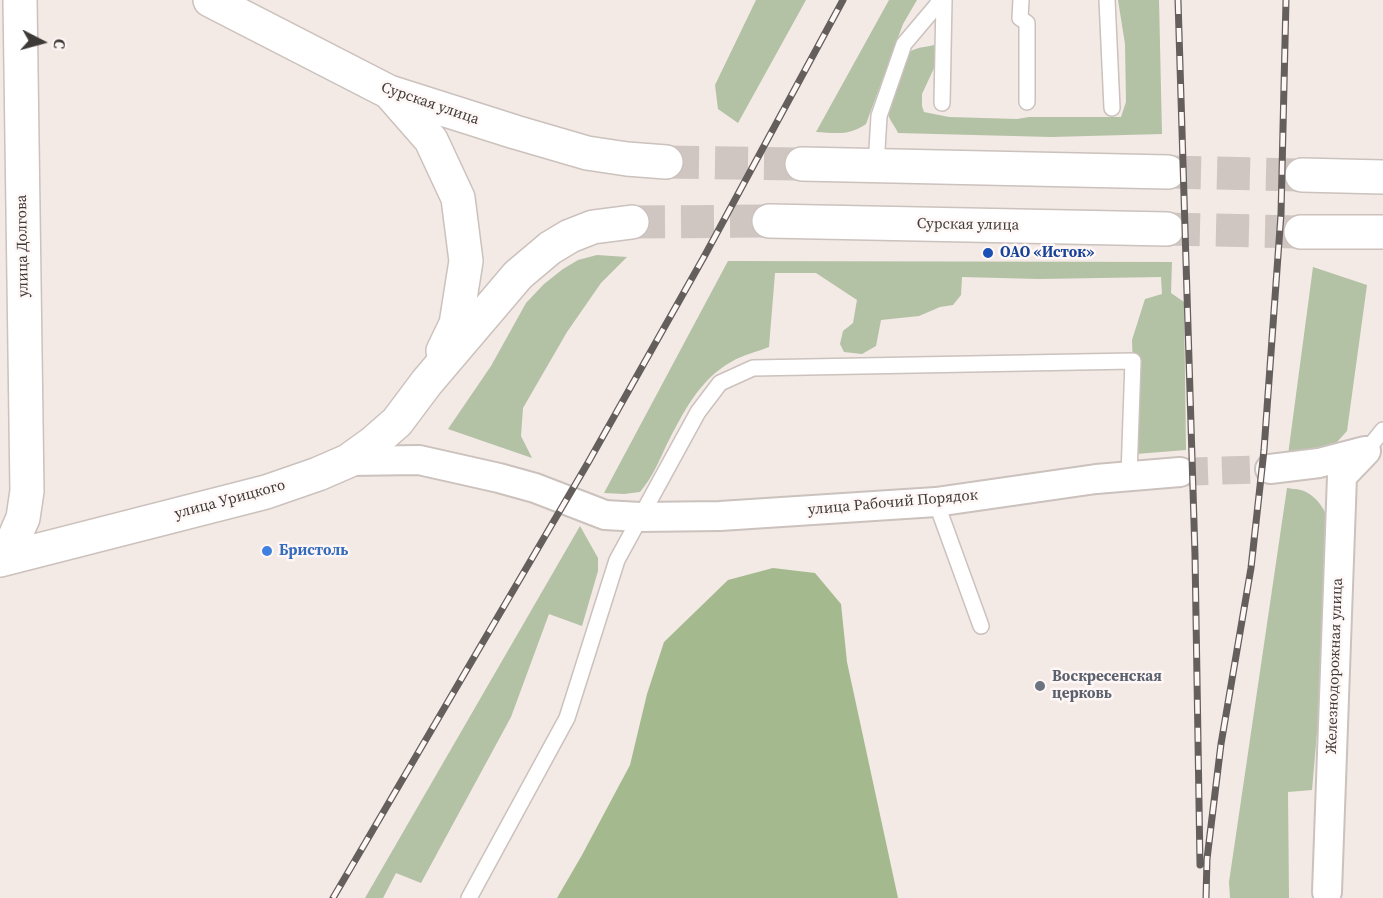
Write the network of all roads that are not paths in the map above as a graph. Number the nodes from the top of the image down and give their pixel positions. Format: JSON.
{"nodes":[{"id":1,"x":210,"y":0,"type":"edge"},
{"id":2,"x":939,"y":0,"type":"edge"},
{"id":3,"x":944,"y":0,"type":"edge"},
{"id":4,"x":1020,"y":0,"type":"edge"},
{"id":5,"x":1107,"y":0,"type":"edge"},
{"id":6,"x":22,"y":6,"type":"edge"},
{"id":7,"x":389,"y":92,"type":"junction"},
{"id":8,"x":942,"y":102,"type":"dead end"},
{"id":9,"x":1027,"y":102,"type":"dead end"},
{"id":10,"x":1112,"y":108,"type":"dead end"},
{"id":11,"x":666,"y":162,"type":"tunnel mouth"},
{"id":12,"x":802,"y":164,"type":"tunnel mouth"},
{"id":13,"x":876,"y":166,"type":"junction"},
{"id":14,"x":1168,"y":172,"type":"tunnel mouth"},
{"id":15,"x":1302,"y":175,"type":"tunnel mouth"},
{"id":16,"x":1383,"y":177,"type":"edge"},
{"id":17,"x":769,"y":221,"type":"tunnel mouth"},
{"id":18,"x":632,"y":222,"type":"tunnel mouth"},
{"id":19,"x":1167,"y":229,"type":"tunnel mouth"},
{"id":20,"x":1301,"y":232,"type":"tunnel mouth"},
{"id":21,"x":1377,"y":234,"type":"edge"},
{"id":22,"x":427,"y":382,"type":"junction"},
{"id":23,"x":1377,"y":444,"type":"edge"},
{"id":24,"x":348,"y":461,"type":"junction"},
{"id":25,"x":1270,"y":469,"type":"tunnel mouth"},
{"id":26,"x":1180,"y":472,"type":"tunnel mouth"},
{"id":27,"x":1130,"y":475,"type":"junction"},
{"id":28,"x":27,"y":491,"type":"junction"},
{"id":29,"x":936,"y":502,"type":"junction"},
{"id":30,"x":640,"y":517,"type":"junction"},
{"id":31,"x":90,"y":537,"type":"junction"},
{"id":32,"x":0,"y":559,"type":"edge"},
{"id":33,"x":981,"y":627,"type":"dead end"},
{"id":34,"x":1327,"y":895,"type":"edge"},
{"id":35,"x":469,"y":898,"type":"edge"}],
"edges":[{"from":1,"to":7,"type":"main road","name":"Сурская улица"},
{"from":2,"to":13,"type":"lane"},
{"from":3,"to":8,"type":"lane"},
{"from":4,"to":9,"type":"lane"},
{"from":5,"to":10,"type":"lane"},
{"from":6,"to":28,"type":"main road","name":"улица Долгова"},
{"from":7,"to":11,"type":"main road","name":"Сурская улица"},
{"from":7,"to":22,"type":"main road"},
{"from":12,"to":13,"type":"main road"},
{"from":13,"to":14,"type":"main road"},
{"from":15,"to":16,"type":"main road"},
{"from":17,"to":19,"type":"main road","name":"Сурская улица"},
{"from":18,"to":22,"type":"main road"},
{"from":20,"to":21,"type":"main road"},
{"from":22,"to":24,"type":"main road","name":"улица Урицкого"},
{"from":23,"to":25,"type":"street"},
{"from":23,"to":34,"type":"street","name":"Железнодорожная улица"},
{"from":24,"to":30,"type":"street","name":"улица Рабочий Порядок"},
{"from":24,"to":31,"type":"main road","name":"улица Урицкого"},
{"from":26,"to":27,"type":"street","name":"улица Рабочий Порядок"},
{"from":27,"to":29,"type":"street","name":"улица Рабочий Порядок"},
{"from":27,"to":30,"type":"lane"},
{"from":28,"to":31,"type":"main road","name":"улица Долгова"},
{"from":28,"to":32,"type":"main road","name":"улица Долгова"},
{"from":29,"to":30,"type":"street","name":"улица Рабочий Порядок"},
{"from":29,"to":33,"type":"lane"},
{"from":30,"to":35,"type":"lane"},
{"from":31,"to":32,"type":"main road","name":"улица Урицкого"}]}
